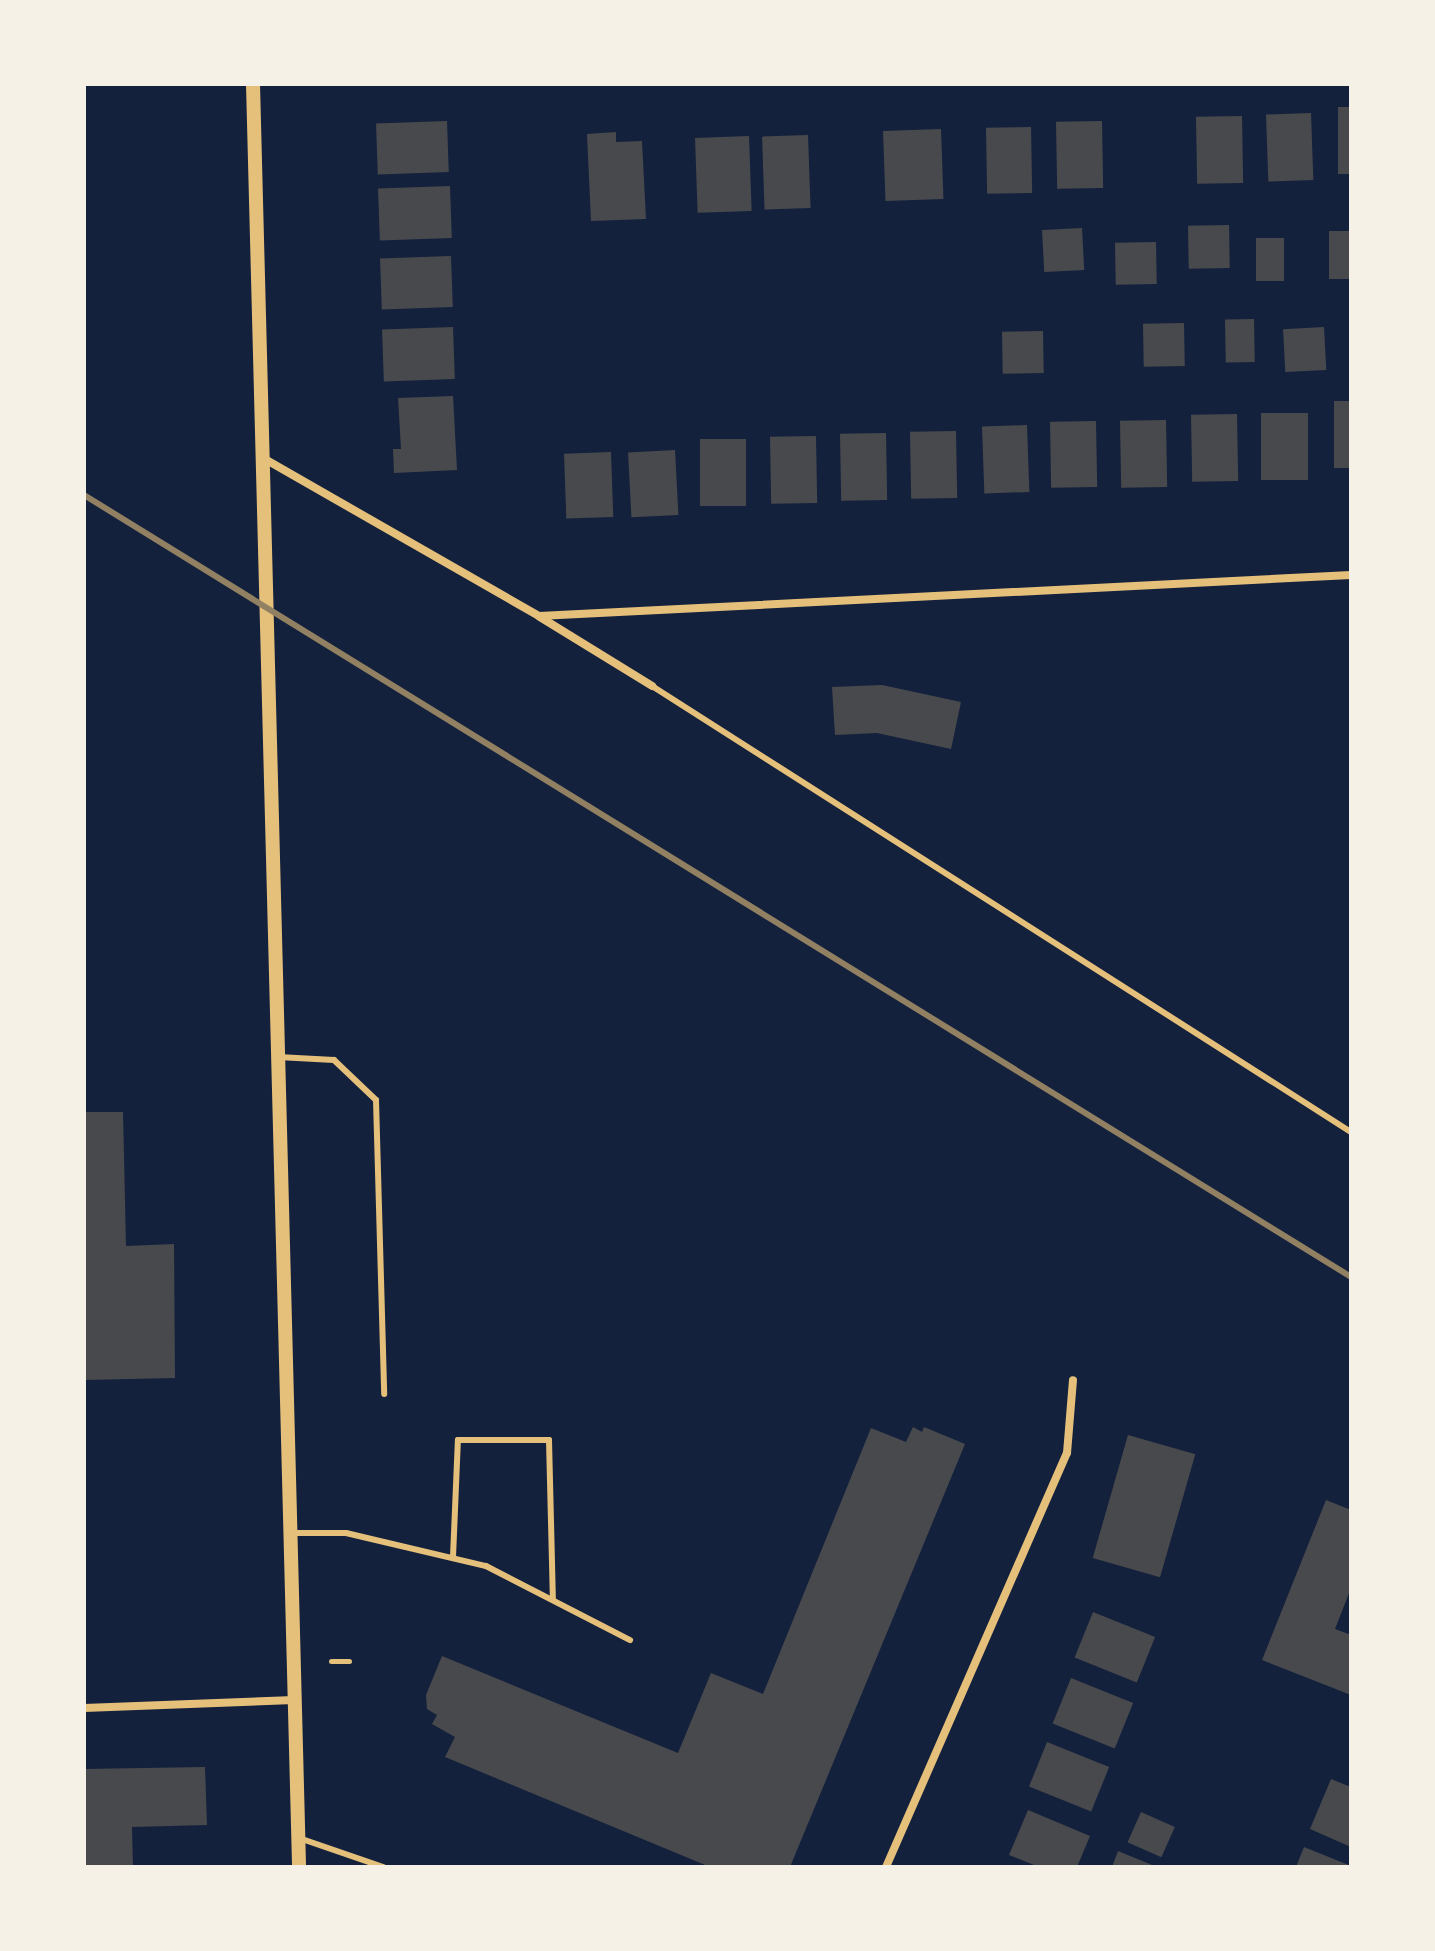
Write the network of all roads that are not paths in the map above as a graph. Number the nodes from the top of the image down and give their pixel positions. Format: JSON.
{"nodes":[{"id":1,"x":253,"y":84,"type":"edge"},
{"id":2,"x":263,"y":458,"type":"junction"},
{"id":3,"x":1351,"y":575,"type":"edge"},
{"id":4,"x":539,"y":616,"type":"junction"},
{"id":5,"x":652,"y":686,"type":"joint"},
{"id":6,"x":278,"y":1057,"type":"junction"},
{"id":7,"x":1351,"y":1132,"type":"edge"},
{"id":8,"x":1073,"y":1380,"type":"dead end"},
{"id":9,"x":384,"y":1394,"type":"dead end"},
{"id":10,"x":290,"y":1533,"type":"junction"},
{"id":11,"x":453,"y":1557,"type":"junction"},
{"id":12,"x":553,"y":1599,"type":"junction"},
{"id":13,"x":630,"y":1640,"type":"dead end"},
{"id":14,"x":294,"y":1700,"type":"junction"},
{"id":15,"x":84,"y":1708,"type":"edge"},
{"id":16,"x":298,"y":1838,"type":"junction"},
{"id":17,"x":299,"y":1867,"type":"edge"},
{"id":18,"x":383,"y":1867,"type":"edge"},
{"id":19,"x":886,"y":1867,"type":"edge"}],
"edges":[{"from":1,"to":2,"type":"street"},
{"from":2,"to":4,"type":"street"},
{"from":2,"to":6,"type":"street"},
{"from":3,"to":4,"type":"street"},
{"from":4,"to":5,"type":"street"},
{"from":5,"to":7,"type":"lane"},
{"from":6,"to":9,"type":"lane"},
{"from":6,"to":10,"type":"street"},
{"from":8,"to":19,"type":"street"},
{"from":10,"to":11,"type":"lane"},
{"from":10,"to":14,"type":"street"},
{"from":11,"to":12,"type":"lane"},
{"from":11,"to":12,"type":"lane"},
{"from":12,"to":13,"type":"lane"},
{"from":14,"to":15,"type":"street"},
{"from":14,"to":16,"type":"street"},
{"from":16,"to":17,"type":"street"},
{"from":16,"to":18,"type":"lane"}]}
